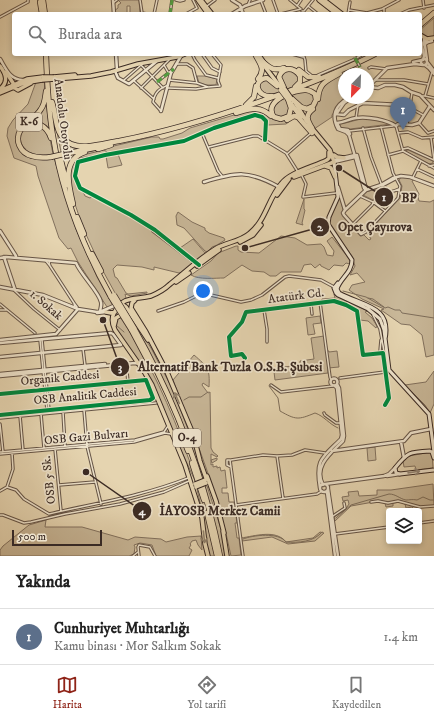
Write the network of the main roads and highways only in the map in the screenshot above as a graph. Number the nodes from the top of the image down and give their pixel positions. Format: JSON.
{"nodes":[{"id":1,"x":40,"y":0,"type":"edge"},
{"id":2,"x":43,"y":0,"type":"edge"},
{"id":3,"x":200,"y":0,"type":"edge"},
{"id":4,"x":319,"y":0,"type":"edge"},
{"id":5,"x":324,"y":0,"type":"edge"},
{"id":6,"x":43,"y":12,"type":"edge"},
{"id":7,"x":207,"y":12,"type":"edge"},
{"id":8,"x":210,"y":12,"type":"edge"},
{"id":9,"x":334,"y":12,"type":"edge"},
{"id":10,"x":339,"y":12,"type":"edge"},
{"id":11,"x":434,"y":15,"type":"edge"},
{"id":12,"x":422,"y":24,"type":"edge"},
{"id":13,"x":422,"y":38,"type":"edge"},
{"id":14,"x":433,"y":40,"type":"edge"},
{"id":15,"x":47,"y":56,"type":"edge"},
{"id":16,"x":47,"y":56,"type":"edge"},
{"id":17,"x":179,"y":56,"type":"edge"},
{"id":18,"x":257,"y":56,"type":"edge"},
{"id":19,"x":258,"y":56,"type":"edge"},
{"id":20,"x":371,"y":56,"type":"edge"},
{"id":21,"x":376,"y":56,"type":"edge"},
{"id":22,"x":262,"y":62,"type":"junction"},
{"id":23,"x":46,"y":63,"type":"junction"},
{"id":24,"x":0,"y":65,"type":"edge"},
{"id":25,"x":351,"y":68,"type":"edge"},
{"id":26,"x":334,"y":73,"type":"junction"},
{"id":27,"x":338,"y":74,"type":"edge"},
{"id":28,"x":338,"y":74,"type":"edge"},
{"id":29,"x":43,"y":79,"type":"junction"},
{"id":30,"x":37,"y":80,"type":"junction"},
{"id":31,"x":13,"y":83,"type":"dead end"},
{"id":32,"x":15,"y":88,"type":"dead end"},
{"id":33,"x":0,"y":91,"type":"edge"},
{"id":34,"x":285,"y":93,"type":"junction"},
{"id":35,"x":52,"y":102,"type":"junction"},
{"id":36,"x":228,"y":112,"type":"junction"},
{"id":37,"x":236,"y":112,"type":"junction"},
{"id":38,"x":305,"y":124,"type":"junction"},
{"id":39,"x":312,"y":130,"type":"junction"},
{"id":40,"x":124,"y":140,"type":"junction"},
{"id":41,"x":112,"y":145,"type":"junction"},
{"id":42,"x":330,"y":151,"type":"junction"},
{"id":43,"x":64,"y":154,"type":"junction"},
{"id":44,"x":51,"y":156,"type":"junction"},
{"id":45,"x":344,"y":158,"type":"road end"},
{"id":46,"x":333,"y":161,"type":"junction"},
{"id":47,"x":322,"y":164,"type":"junction"},
{"id":48,"x":59,"y":166,"type":"junction"},
{"id":49,"x":335,"y":177,"type":"junction"},
{"id":50,"x":336,"y":182,"type":"junction"},
{"id":51,"x":73,"y":204,"type":"junction"},
{"id":52,"x":197,"y":264,"type":"junction"},
{"id":53,"x":113,"y":296,"type":"junction"},
{"id":54,"x":135,"y":300,"type":"junction"},
{"id":55,"x":121,"y":304,"type":"junction"},
{"id":56,"x":114,"y":312,"type":"junction"},
{"id":57,"x":131,"y":314,"type":"junction"},
{"id":58,"x":132,"y":329,"type":"junction"},
{"id":59,"x":116,"y":333,"type":"junction"},
{"id":60,"x":153,"y":347,"type":"junction"},
{"id":61,"x":193,"y":434,"type":"junction"},
{"id":62,"x":433,"y":449,"type":"edge"},
{"id":63,"x":424,"y":451,"type":"junction"},
{"id":64,"x":182,"y":457,"type":"junction"},
{"id":65,"x":434,"y":458,"type":"edge"},
{"id":66,"x":434,"y":469,"type":"edge"},
{"id":67,"x":206,"y":482,"type":"junction"},
{"id":68,"x":196,"y":485,"type":"junction"},
{"id":69,"x":202,"y":518,"type":"junction"},
{"id":70,"x":224,"y":533,"type":"junction"},
{"id":71,"x":208,"y":556,"type":"edge"},
{"id":72,"x":217,"y":556,"type":"edge"},
{"id":73,"x":220,"y":556,"type":"edge"},
{"id":74,"x":227,"y":556,"type":"edge"}],
"edges":[{"from":1,"to":6,"type":"highway"},
{"from":2,"to":6,"type":"highway"},
{"from":3,"to":7,"type":"main road"},
{"from":3,"to":8,"type":"main road"},
{"from":4,"to":9,"type":"main road"},
{"from":5,"to":10,"type":"main road"},
{"from":11,"to":12,"type":"highway"},
{"from":13,"to":14,"type":"main road"},
{"from":15,"to":23,"type":"highway","name":"Anadolu Otoyolu","number":"O-4"},
{"from":16,"to":35,"type":"highway","name":"Anadolu Otoyolu","number":"O-4"},
{"from":17,"to":29,"type":"main road","bridge":true},
{"from":18,"to":34,"type":"main road"},
{"from":19,"to":22,"type":"highway"},
{"from":20,"to":26,"type":"highway"},
{"from":21,"to":25,"type":"highway"},
{"from":22,"to":26,"type":"highway"},
{"from":22,"to":34,"type":"highway"},
{"from":22,"to":36,"type":"highway"},
{"from":23,"to":44,"type":"highway","number":"K-6"},
{"from":23,"to":48,"type":"highway","name":"Anadolu Otoyolu","number":"O-4"},
{"from":24,"to":31,"type":"main road"},
{"from":24,"to":33,"type":"main road"},
{"from":26,"to":34,"type":"highway"},
{"from":27,"to":34,"type":"highway"},
{"from":28,"to":39,"type":"highway"},
{"from":29,"to":30,"type":"main road"},
{"from":29,"to":33,"type":"main road"},
{"from":30,"to":32,"type":"main road"},
{"from":30,"to":33,"type":"main road"},
{"from":34,"to":34,"type":"highway"},
{"from":34,"to":34,"type":"highway"},
{"from":34,"to":34,"type":"highway"},
{"from":34,"to":34,"type":"highway"},
{"from":34,"to":36,"type":"highway"},
{"from":34,"to":37,"type":"highway"},
{"from":34,"to":38,"type":"highway"},
{"from":34,"to":39,"type":"main road"},
{"from":35,"to":40,"type":"highway","number":"K-6"},
{"from":35,"to":51,"type":"highway","name":"Anadolu Otoyolu","number":"O-4"},
{"from":36,"to":40,"type":"highway"},
{"from":37,"to":38,"type":"highway"},
{"from":37,"to":41,"type":"highway"},
{"from":38,"to":39,"type":"highway"},
{"from":39,"to":42,"type":"main road"},
{"from":40,"to":43,"type":"highway","number":"K-6"},
{"from":41,"to":43,"type":"highway","number":"K-6"},
{"from":41,"to":51,"type":"highway"},
{"from":42,"to":45,"type":"main road"},
{"from":42,"to":46,"type":"main road"},
{"from":42,"to":47,"type":"main road"},
{"from":43,"to":44,"type":"highway","number":"K-6","bridge":true},
{"from":44,"to":48,"type":"highway","number":"K-6"},
{"from":46,"to":47,"type":"main road"},
{"from":46,"to":49,"type":"main road"},
{"from":46,"to":50,"type":"main road"},
{"from":47,"to":49,"type":"main road"},
{"from":47,"to":52,"type":"main road"},
{"from":48,"to":53,"type":"highway","name":"Anadolu Otoyolu","number":"O-4"},
{"from":49,"to":50,"type":"main road"},
{"from":50,"to":62,"type":"main road"},
{"from":51,"to":53,"type":"highway","name":"Anadolu Otoyolu","number":"O-4"},
{"from":52,"to":54,"type":"main road"},
{"from":52,"to":55,"type":"main road"},
{"from":53,"to":58,"type":"highway","number":"O-4","bridge":true},
{"from":54,"to":55,"type":"main road"},
{"from":54,"to":60,"type":"main road"},
{"from":55,"to":56,"type":"main road"},
{"from":55,"to":57,"type":"main road"},
{"from":56,"to":59,"type":"main road"},
{"from":56,"to":59,"type":"main road"},
{"from":57,"to":59,"type":"main road"},
{"from":57,"to":60,"type":"main road"},
{"from":58,"to":72,"type":"highway","number":"O-4"},
{"from":58,"to":73,"type":"highway","number":"O-4"},
{"from":59,"to":64,"type":"main road"},
{"from":61,"to":60,"type":"main road","one_way":true},
{"from":61,"to":67,"type":"main road"},
{"from":61,"to":70,"type":"main road"},
{"from":62,"to":63,"type":"main road"},
{"from":63,"to":65,"type":"main road"},
{"from":63,"to":66,"type":"main road","one_way":true},
{"from":64,"to":68,"type":"main road"},
{"from":64,"to":69,"type":"main road"},
{"from":67,"to":68,"type":"main road","bridge":true},
{"from":67,"to":70,"type":"main road"},
{"from":68,"to":69,"type":"main road"},
{"from":69,"to":71,"type":"main road","one_way":true},
{"from":70,"to":74,"type":"main road"}]}
